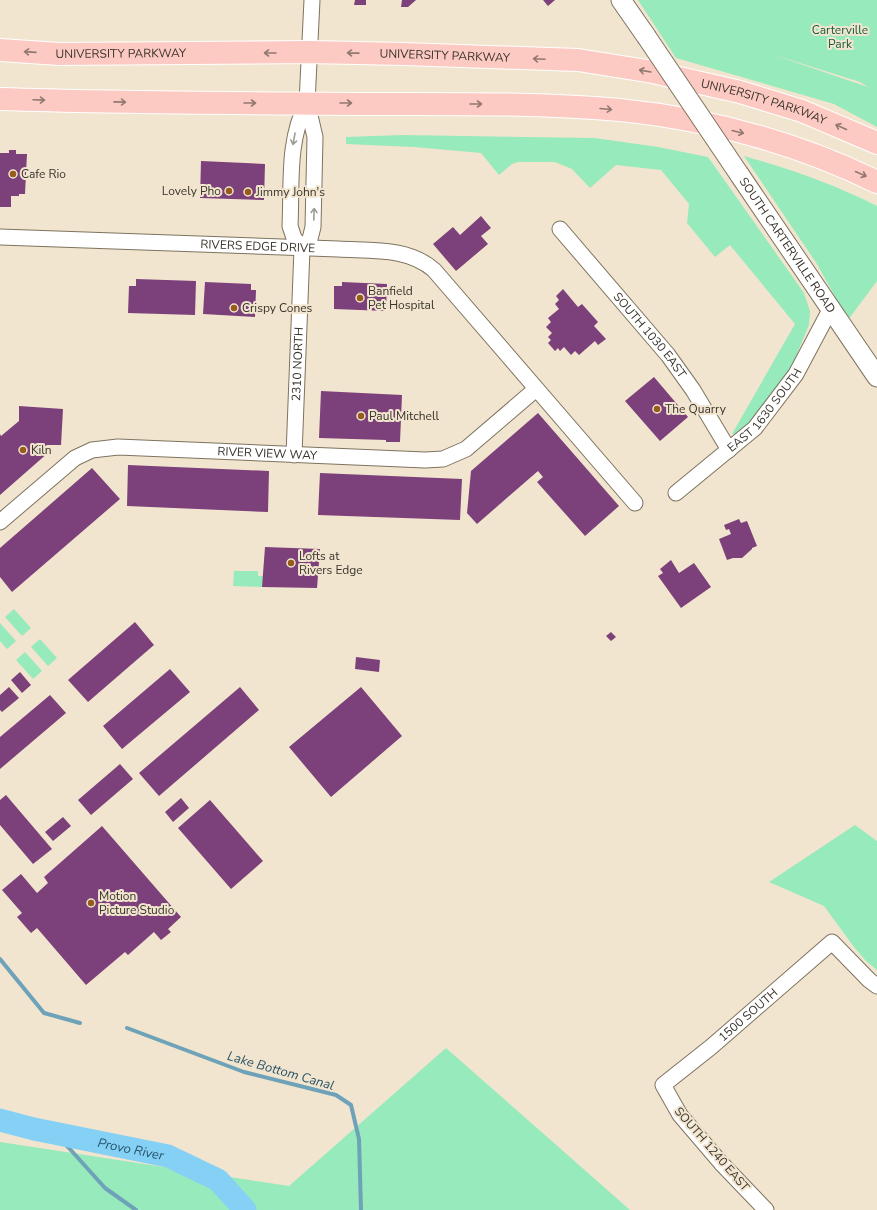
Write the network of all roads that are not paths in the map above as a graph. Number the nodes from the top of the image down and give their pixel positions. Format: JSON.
{"nodes":[{"id":1,"x":312,"y":0,"type":"edge"},
{"id":2,"x":621,"y":0,"type":"edge"},
{"id":3,"x":0,"y":50,"type":"edge"},
{"id":4,"x":309,"y":52,"type":"junction"},
{"id":5,"x":0,"y":99,"type":"edge"},
{"id":6,"x":307,"y":103,"type":"junction"},
{"id":7,"x":877,"y":143,"type":"edge"},
{"id":8,"x":877,"y":182,"type":"edge"},
{"id":9,"x":560,"y":229,"type":"dead end"},
{"id":10,"x":0,"y":237,"type":"edge"},
{"id":11,"x":302,"y":249,"type":"junction"},
{"id":12,"x":830,"y":310,"type":"junction"},
{"id":13,"x":877,"y":377,"type":"edge"},
{"id":14,"x":536,"y":389,"type":"junction"},
{"id":15,"x":729,"y":450,"type":"junction"},
{"id":16,"x":294,"y":455,"type":"junction"},
{"id":17,"x":676,"y":493,"type":"dead end"},
{"id":18,"x":636,"y":504,"type":"dead end"},
{"id":19,"x":0,"y":522,"type":"edge"},
{"id":20,"x":877,"y":986,"type":"edge"},
{"id":21,"x":663,"y":1085,"type":"joint"},
{"id":22,"x":766,"y":1210,"type":"edge"}],
"edges":[{"from":1,"to":4,"type":"street","name":"2310 NORTH"},
{"from":2,"to":12,"type":"street","name":"SOUTH CARTERVILLE ROAD","bridge":true},
{"from":4,"to":3,"type":"main road","name":"UNIVERSITY PARKWAY","one_way":true},
{"from":4,"to":6,"type":"street","name":"2310 NORTH"},
{"from":7,"to":4,"type":"main road","name":"UNIVERSITY PARKWAY","one_way":true},
{"from":5,"to":6,"type":"main road","one_way":true},
{"from":6,"to":8,"type":"main road","one_way":true},
{"from":11,"to":6,"type":"street","name":"2310 NORTH","one_way":true},
{"from":6,"to":11,"type":"street","name":"2310 NORTH","one_way":true},
{"from":9,"to":15,"type":"street","name":"SOUTH 1030 EAST"},
{"from":10,"to":11,"type":"street","name":"RIVERS EDGE DRIVE"},
{"from":11,"to":14,"type":"street","name":"RIVERS EDGE DRIVE"},
{"from":11,"to":16,"type":"street","name":"2310 NORTH"},
{"from":12,"to":13,"type":"street","name":"SOUTH CARTERVILLE ROAD"},
{"from":12,"to":15,"type":"street","name":"EAST 1630 SOUTH"},
{"from":14,"to":16,"type":"street","name":"RIVER VIEW WAY"},
{"from":14,"to":18,"type":"street","name":"RIVERS EDGE DRIVE"},
{"from":15,"to":17,"type":"street","name":"EAST 1630 SOUTH"},
{"from":16,"to":19,"type":"street","name":"RIVER VIEW WAY"},
{"from":20,"to":21,"type":"street","name":"1500 SOUTH"},
{"from":21,"to":22,"type":"street","name":"SOUTH 1240 EAST"}]}
